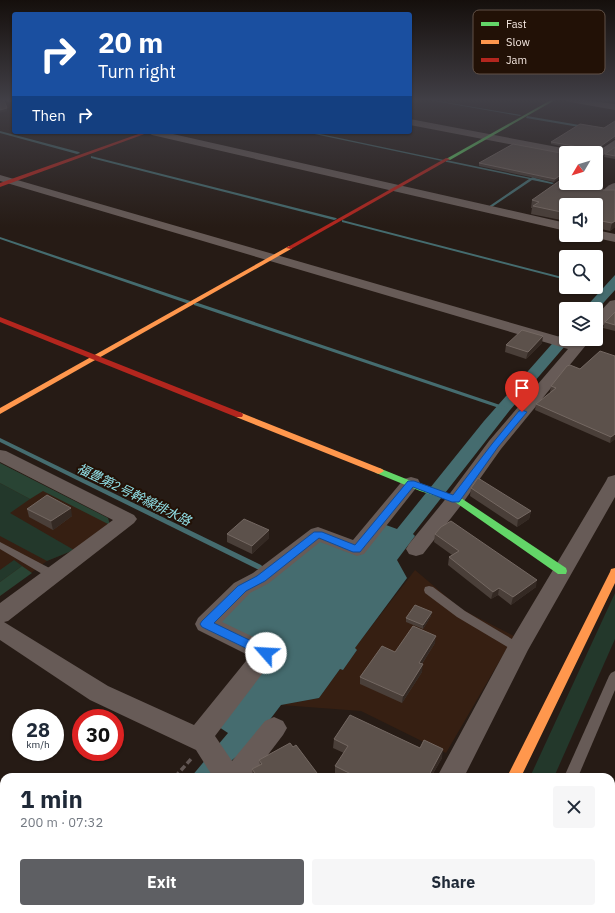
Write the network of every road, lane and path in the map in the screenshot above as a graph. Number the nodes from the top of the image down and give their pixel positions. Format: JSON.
{"nodes":[{"id":1,"x":117,"y":143,"type":"edge"},
{"id":2,"x":198,"y":143,"type":"edge"},
{"id":3,"x":477,"y":143,"type":"edge"},
{"id":4,"x":517,"y":143,"type":"edge"},
{"id":5,"x":615,"y":143,"type":"edge"},
{"id":6,"x":559,"y":150,"type":"edge"},
{"id":7,"x":603,"y":152,"type":"edge"},
{"id":8,"x":603,"y":159,"type":"edge"},
{"id":9,"x":607,"y":160,"type":"edge"},
{"id":10,"x":3,"y":181,"type":"edge"},
{"id":11,"x":615,"y":186,"type":"edge"},
{"id":12,"x":396,"y":188,"type":"junction"},
{"id":13,"x":606,"y":194,"type":"edge"},
{"id":14,"x":559,"y":225,"type":"edge"},
{"id":15,"x":603,"y":235,"type":"edge"},
{"id":16,"x":615,"y":238,"type":"edge"},
{"id":17,"x":272,"y":258,"type":"junction"},
{"id":18,"x":615,"y":304,"type":"edge"},
{"id":19,"x":603,"y":317,"type":"edge"},
{"id":20,"x":0,"y":318,"type":"edge"},
{"id":21,"x":559,"y":340,"type":"edge"},
{"id":22,"x":576,"y":346,"type":"edge"},
{"id":23,"x":96,"y":357,"type":"junction"},
{"id":24,"x":0,"y":411,"type":"edge"},
{"id":25,"x":0,"y":455,"type":"edge"},
{"id":26,"x":615,"y":481,"type":"edge"},
{"id":27,"x":417,"y":486,"type":"junction"},
{"id":28,"x":451,"y":498,"type":"junction"},
{"id":29,"x":0,"y":545,"type":"edge"},
{"id":30,"x":416,"y":549,"type":"dead end"},
{"id":31,"x":562,"y":571,"type":"junction"},
{"id":32,"x":615,"y":572,"type":"edge"},
{"id":33,"x":53,"y":575,"type":"junction"},
{"id":34,"x":429,"y":590,"type":"dead end"},
{"id":35,"x":0,"y":615,"type":"edge"},
{"id":36,"x":0,"y":629,"type":"edge"},
{"id":37,"x":518,"y":648,"type":"junction"},
{"id":38,"x":615,"y":676,"type":"edge"},
{"id":39,"x":274,"y":728,"type":"dead end"},
{"id":40,"x":201,"y":740,"type":"junction"},
{"id":41,"x":225,"y":773,"type":"edge"},
{"id":42,"x":238,"y":773,"type":"edge"},
{"id":43,"x":452,"y":773,"type":"edge"},
{"id":44,"x":516,"y":773,"type":"edge"},
{"id":45,"x":573,"y":773,"type":"edge"}],
"edges":[{"from":1,"to":10,"type":"street"},
{"from":2,"to":12,"type":"street"},
{"from":3,"to":12,"type":"street"},
{"from":4,"to":6,"type":"street"},
{"from":5,"to":7,"type":"street"},
{"from":8,"to":9,"type":"street"},
{"from":10,"to":17,"type":"street"},
{"from":11,"to":13,"type":"street"},
{"from":12,"to":14,"type":"street"},
{"from":12,"to":17,"type":"street"},
{"from":15,"to":16,"type":"street"},
{"from":17,"to":21,"type":"street"},
{"from":17,"to":23,"type":"street"},
{"from":18,"to":19,"type":"street"},
{"from":20,"to":23,"type":"street"},
{"from":22,"to":28,"type":"street"},
{"from":23,"to":24,"type":"street"},
{"from":23,"to":27,"type":"street"},
{"from":25,"to":33,"type":"street"},
{"from":26,"to":31,"type":"street"},
{"from":27,"to":28,"type":"street"},
{"from":27,"to":40,"type":"street"},
{"from":28,"to":30,"type":"street"},
{"from":28,"to":31,"type":"street"},
{"from":29,"to":33,"type":"lane"},
{"from":31,"to":37,"type":"street"},
{"from":32,"to":44,"type":"street"},
{"from":33,"to":35,"type":"street"},
{"from":34,"to":37,"type":"lane"},
{"from":36,"to":40,"type":"street"},
{"from":37,"to":43,"type":"street"},
{"from":38,"to":45,"type":"lane"},
{"from":39,"to":42,"type":"street"},
{"from":40,"to":41,"type":"street"}]}
